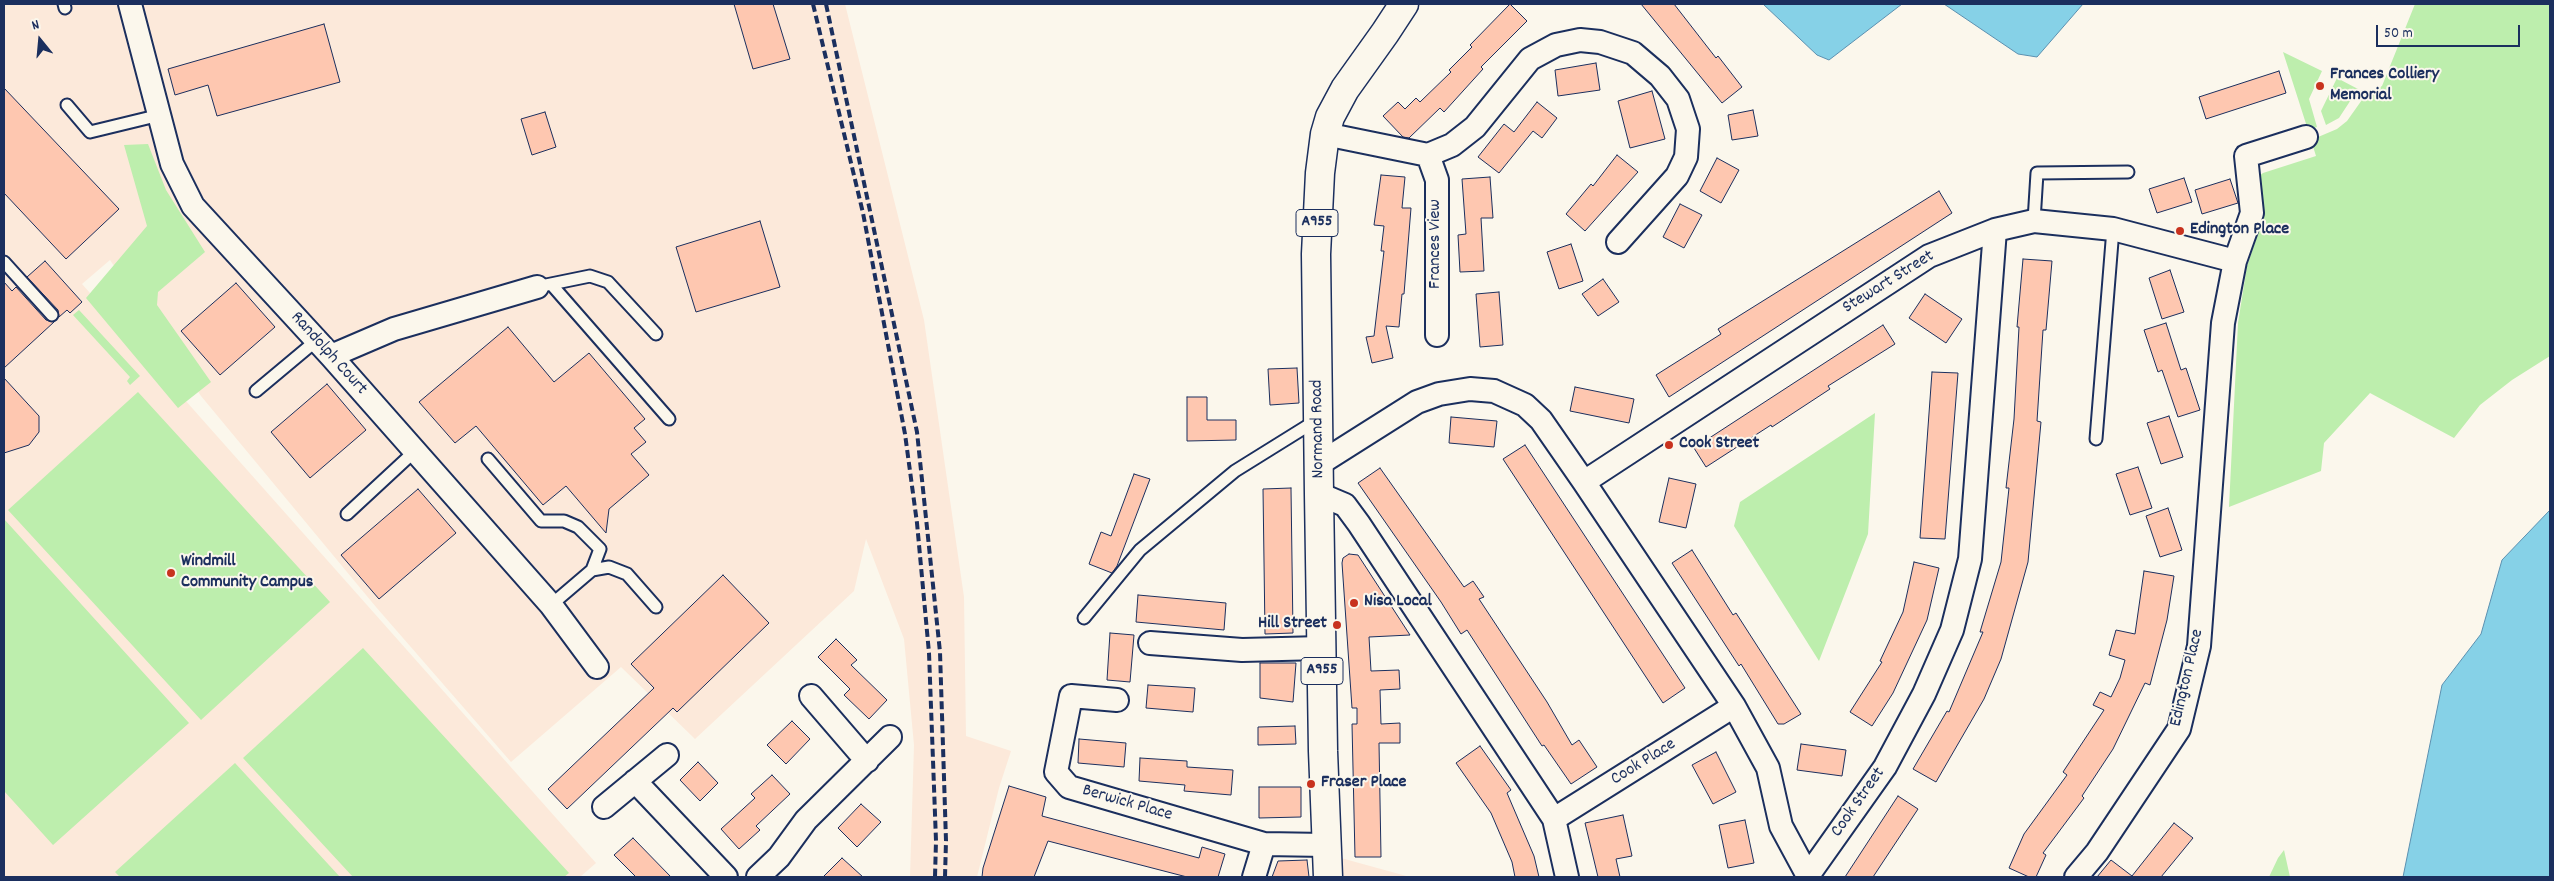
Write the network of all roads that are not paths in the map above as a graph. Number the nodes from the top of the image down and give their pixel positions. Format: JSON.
{"nodes":[{"id":1,"x":130,"y":4,"type":"edge"},
{"id":2,"x":1403,"y":4,"type":"edge"},
{"id":3,"x":67,"y":105,"type":"dead end"},
{"id":4,"x":160,"y":115,"type":"junction"},
{"id":5,"x":1325,"y":134,"type":"junction"},
{"id":6,"x":2306,"y":136,"type":"dead end"},
{"id":7,"x":1428,"y":155,"type":"junction"},
{"id":8,"x":2128,"y":172,"type":"dead end"},
{"id":9,"x":2034,"y":221,"type":"junction"},
{"id":10,"x":2113,"y":229,"type":"junction"},
{"id":11,"x":1995,"y":230,"type":"junction"},
{"id":12,"x":1618,"y":242,"type":"dead end"},
{"id":13,"x":2235,"y":261,"type":"junction"},
{"id":14,"x":4,"y":262,"type":"edge"},
{"id":15,"x":544,"y":286,"type":"junction"},
{"id":16,"x":52,"y":315,"type":"dead end"},
{"id":17,"x":656,"y":334,"type":"dead end"},
{"id":18,"x":1437,"y":335,"type":"dead end"},
{"id":19,"x":324,"y":348,"type":"junction"},
{"id":20,"x":256,"y":391,"type":"dead end"},
{"id":21,"x":669,"y":418,"type":"dead end"},
{"id":22,"x":1319,"y":418,"type":"junction"},
{"id":23,"x":2096,"y":439,"type":"dead end"},
{"id":24,"x":416,"y":451,"type":"junction"},
{"id":25,"x":488,"y":459,"type":"dead end"},
{"id":26,"x":1319,"y":464,"type":"junction"},
{"id":27,"x":1584,"y":482,"type":"junction"},
{"id":28,"x":1319,"y":494,"type":"junction"},
{"id":29,"x":347,"y":514,"type":"dead end"},
{"id":30,"x":592,"y":570,"type":"junction"},
{"id":31,"x":550,"y":605,"type":"junction"},
{"id":32,"x":656,"y":607,"type":"dead end"},
{"id":33,"x":1084,"y":618,"type":"dead end"},
{"id":34,"x":1150,"y":643,"type":"dead end"},
{"id":35,"x":1322,"y":648,"type":"junction"},
{"id":36,"x":597,"y":667,"type":"dead end"},
{"id":37,"x":811,"y":696,"type":"dead end"},
{"id":38,"x":1117,"y":700,"type":"dead end"},
{"id":39,"x":1734,"y":706,"type":"junction"},
{"id":40,"x":890,"y":737,"type":"dead end"},
{"id":41,"x":667,"y":755,"type":"dead end"},
{"id":42,"x":866,"y":761,"type":"junction"},
{"id":43,"x":635,"y":782,"type":"junction"},
{"id":44,"x":604,"y":807,"type":"dead end"},
{"id":45,"x":1554,"y":819,"type":"junction"},
{"id":46,"x":1264,"y":844,"type":"junction"},
{"id":47,"x":1326,"y":845,"type":"junction"},
{"id":48,"x":1807,"y":876,"type":"edge"},
{"id":49,"x":726,"y":877,"type":"edge"},
{"id":50,"x":758,"y":877,"type":"edge"},
{"id":51,"x":1254,"y":877,"type":"edge"},
{"id":52,"x":1328,"y":877,"type":"edge"},
{"id":53,"x":1567,"y":877,"type":"edge"},
{"id":54,"x":2076,"y":877,"type":"edge"}],
"edges":[{"from":1,"to":4,"type":"street","name":"Randolph Court"},
{"from":2,"to":5,"type":"main road","name":"Normand Road","number":"A955"},
{"from":3,"to":4,"type":"lane"},
{"from":4,"to":19,"type":"street","name":"Randolph Court"},
{"from":5,"to":7,"type":"street"},
{"from":5,"to":22,"type":"main road","name":"Normand Road","number":"A955"},
{"from":6,"to":13,"type":"street","name":"Edington Place"},
{"from":7,"to":12,"type":"street"},
{"from":7,"to":18,"type":"street","name":"Frances View"},
{"from":8,"to":9,"type":"lane"},
{"from":9,"to":10,"type":"street","name":"Stewart Street"},
{"from":9,"to":11,"type":"street","name":"Stewart Street"},
{"from":10,"to":13,"type":"street","name":"Stewart Street"},
{"from":10,"to":23,"type":"lane"},
{"from":11,"to":27,"type":"street","name":"Stewart Street"},
{"from":11,"to":48,"type":"street","name":"Cook Street"},
{"from":13,"to":54,"type":"street","name":"Edington Place"},
{"from":14,"to":16,"type":"lane"},
{"from":15,"to":17,"type":"lane"},
{"from":15,"to":19,"type":"street"},
{"from":15,"to":21,"type":"lane"},
{"from":19,"to":20,"type":"lane"},
{"from":19,"to":24,"type":"street","name":"Randolph Court"},
{"from":22,"to":26,"type":"main road","name":"Normand Road","number":"A955"},
{"from":22,"to":33,"type":"lane"},
{"from":24,"to":29,"type":"lane"},
{"from":24,"to":31,"type":"street","name":"Randolph Court"},
{"from":25,"to":30,"type":"lane"},
{"from":26,"to":27,"type":"street","name":"Cook Street"},
{"from":26,"to":28,"type":"main road","name":"Normand Road","number":"A955"},
{"from":27,"to":39,"type":"street","name":"Cook Street"},
{"from":28,"to":35,"type":"main road","name":"Normand Road","number":"A955"},
{"from":28,"to":45,"type":"street"},
{"from":30,"to":31,"type":"lane"},
{"from":30,"to":32,"type":"lane"},
{"from":31,"to":36,"type":"street","name":"Randolph Court"},
{"from":34,"to":35,"type":"street"},
{"from":35,"to":47,"type":"main road","name":"Normand Road","number":"A955"},
{"from":37,"to":42,"type":"street"},
{"from":38,"to":46,"type":"street","name":"Berwick Place"},
{"from":39,"to":45,"type":"street","name":"Cook Place"},
{"from":39,"to":48,"type":"street","name":"Cook Street"},
{"from":40,"to":42,"type":"street"},
{"from":41,"to":43,"type":"street"},
{"from":42,"to":50,"type":"street"},
{"from":43,"to":44,"type":"street"},
{"from":43,"to":49,"type":"street"},
{"from":45,"to":53,"type":"street"},
{"from":46,"to":47,"type":"street","name":"Berwick Place"},
{"from":46,"to":51,"type":"street"},
{"from":47,"to":52,"type":"main road","name":"Normand Road","number":"A955"}]}
